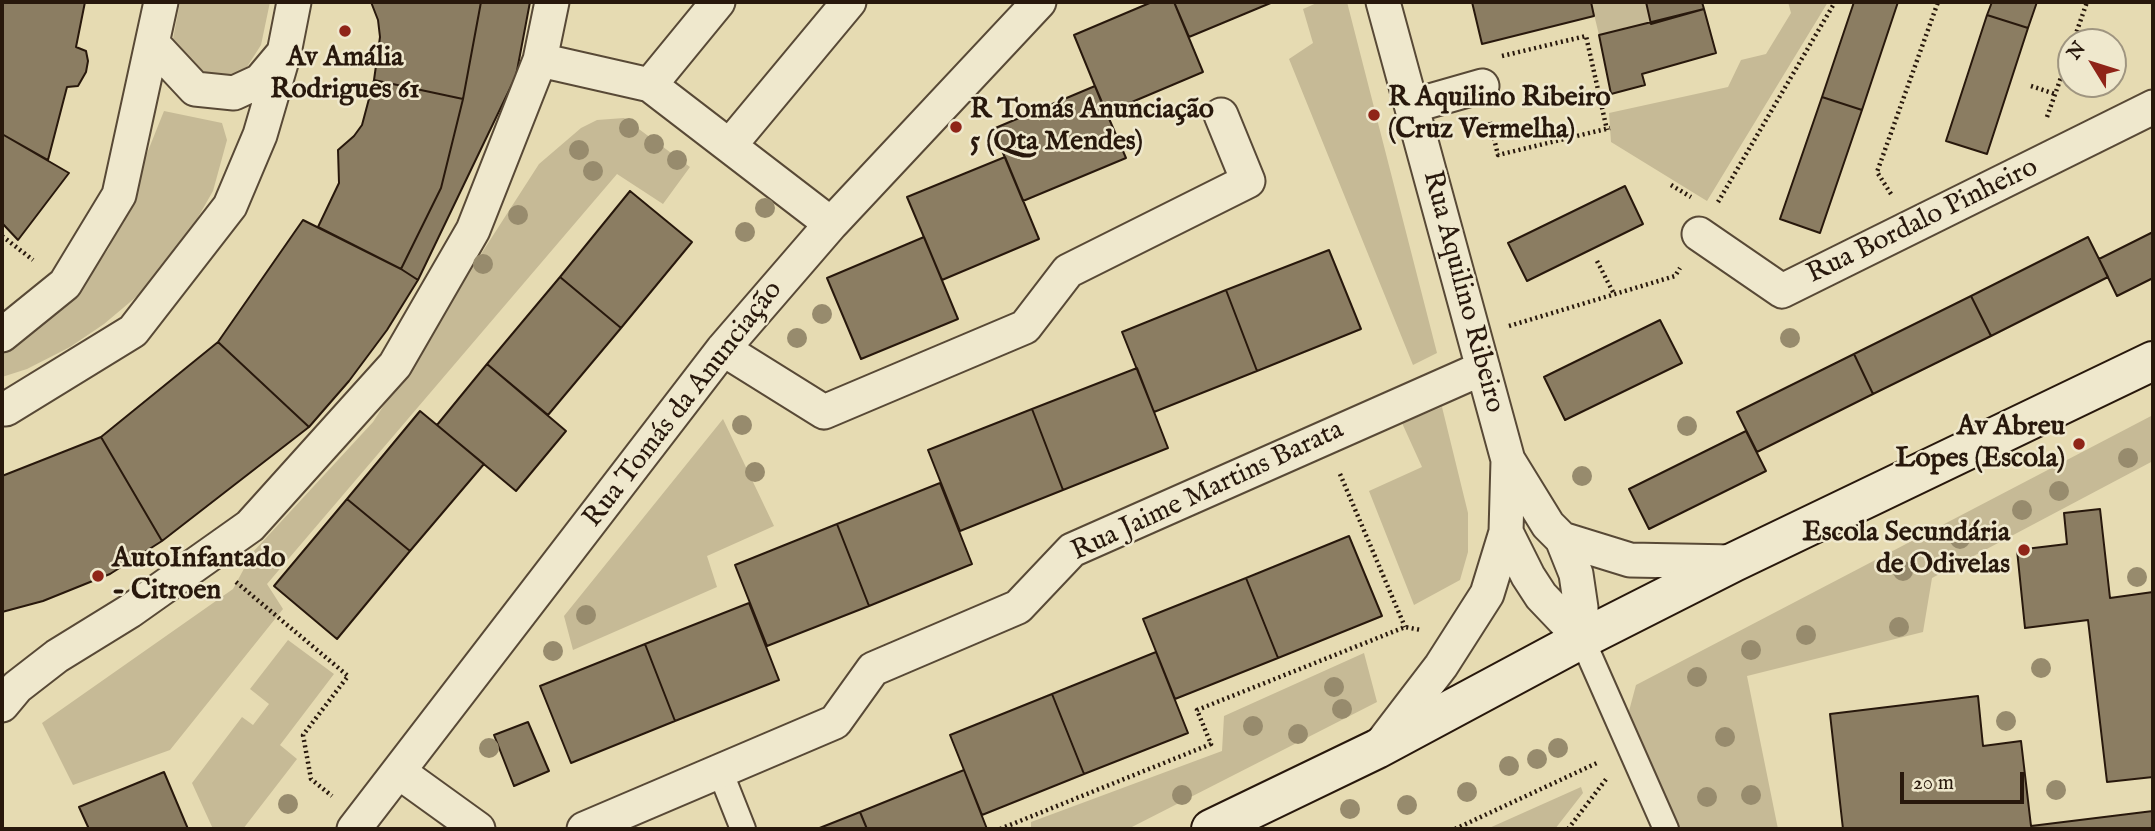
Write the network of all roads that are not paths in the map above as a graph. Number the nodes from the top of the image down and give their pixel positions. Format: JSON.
{"nodes":[{"id":1,"x":161,"y":2,"type":"edge"},
{"id":2,"x":294,"y":2,"type":"edge"},
{"id":3,"x":552,"y":2,"type":"edge"},
{"id":4,"x":718,"y":2,"type":"edge"},
{"id":5,"x":849,"y":2,"type":"edge"},
{"id":6,"x":1039,"y":2,"type":"edge"},
{"id":7,"x":1383,"y":2,"type":"edge"},
{"id":8,"x":153,"y":44,"type":"junction"},
{"id":9,"x":284,"y":53,"type":"junction"},
{"id":10,"x":540,"y":60,"type":"junction"},
{"id":11,"x":650,"y":85,"type":"junction"},
{"id":12,"x":1482,"y":86,"type":"road end"},
{"id":13,"x":1412,"y":106,"type":"junction"},
{"id":14,"x":2153,"y":107,"type":"edge"},
{"id":15,"x":1221,"y":115,"type":"dead end"},
{"id":16,"x":730,"y":145,"type":"junction"},
{"id":17,"x":831,"y":224,"type":"junction"},
{"id":18,"x":1699,"y":234,"type":"dead end"},
{"id":19,"x":2,"y":335,"type":"edge"},
{"id":20,"x":723,"y":349,"type":"junction"},
{"id":21,"x":2153,"y":361,"type":"edge"},
{"id":22,"x":1483,"y":368,"type":"junction"},
{"id":23,"x":2,"y":410,"type":"edge"},
{"id":24,"x":1508,"y":460,"type":"junction"},
{"id":25,"x":1506,"y":532,"type":"junction"},
{"id":26,"x":1562,"y":539,"type":"junction"},
{"id":27,"x":1734,"y":562,"type":"junction"},
{"id":28,"x":1582,"y":639,"type":"junction"},
{"id":29,"x":2,"y":705,"type":"edge"},
{"id":30,"x":1377,"y":749,"type":"junction"},
{"id":31,"x":720,"y":771,"type":"junction"},
{"id":32,"x":399,"y":772,"type":"junction"},
{"id":33,"x":358,"y":825,"type":"edge"},
{"id":34,"x":478,"y":829,"type":"edge"},
{"id":35,"x":584,"y":829,"type":"edge"},
{"id":36,"x":743,"y":829,"type":"edge"},
{"id":37,"x":1211,"y":829,"type":"edge"},
{"id":38,"x":1666,"y":829,"type":"edge"}],
"edges":[{"from":1,"to":8,"type":"street"},
{"from":2,"to":9,"type":"street"},
{"from":3,"to":10,"type":"street"},
{"from":4,"to":11,"type":"street"},
{"from":5,"to":16,"type":"street"},
{"from":6,"to":17,"type":"street","name":"Rua Tomás da Anunciação"},
{"from":7,"to":13,"type":"street","name":"Rua Aquilino Ribeiro"},
{"from":8,"to":9,"type":"street"},
{"from":8,"to":19,"type":"street"},
{"from":9,"to":23,"type":"street"},
{"from":10,"to":11,"type":"street"},
{"from":10,"to":29,"type":"street"},
{"from":11,"to":16,"type":"street"},
{"from":12,"to":13,"type":"street"},
{"from":13,"to":22,"type":"street","name":"Rua Aquilino Ribeiro"},
{"from":14,"to":18,"type":"street","name":"Rua Bordalo Pinheiro"},
{"from":15,"to":20,"type":"street"},
{"from":16,"to":17,"type":"street"},
{"from":17,"to":20,"type":"street","name":"Rua Tomás da Anunciação"},
{"from":20,"to":32,"type":"street","name":"Rua Tomás da Anunciação"},
{"from":21,"to":27,"type":"main road"},
{"from":22,"to":24,"type":"street","name":"Rua Aquilino Ribeiro"},
{"from":22,"to":31,"type":"street","name":"Rua Jaime Martins Barata"},
{"from":24,"to":25,"type":"street","name":"Rua Aquilino Ribeiro"},
{"from":24,"to":26,"type":"street","name":"Rua Aquilino Ribeiro"},
{"from":25,"to":28,"type":"street","name":"Rua Aquilino Ribeiro"},
{"from":25,"to":30,"type":"street","name":"Rua Aquilino Ribeiro"},
{"from":26,"to":27,"type":"street"},
{"from":26,"to":28,"type":"street","name":"Rua Aquilino Ribeiro"},
{"from":27,"to":28,"type":"main road"},
{"from":28,"to":30,"type":"main road"},
{"from":28,"to":38,"type":"street","name":"Rua Aquilino Ribeiro"},
{"from":30,"to":37,"type":"main road"},
{"from":31,"to":35,"type":"street","name":"Rua Jaime Martins Barata"},
{"from":31,"to":36,"type":"street"},
{"from":32,"to":33,"type":"street","name":"Rua Tomás da Anunciação"},
{"from":32,"to":34,"type":"street"}]}
